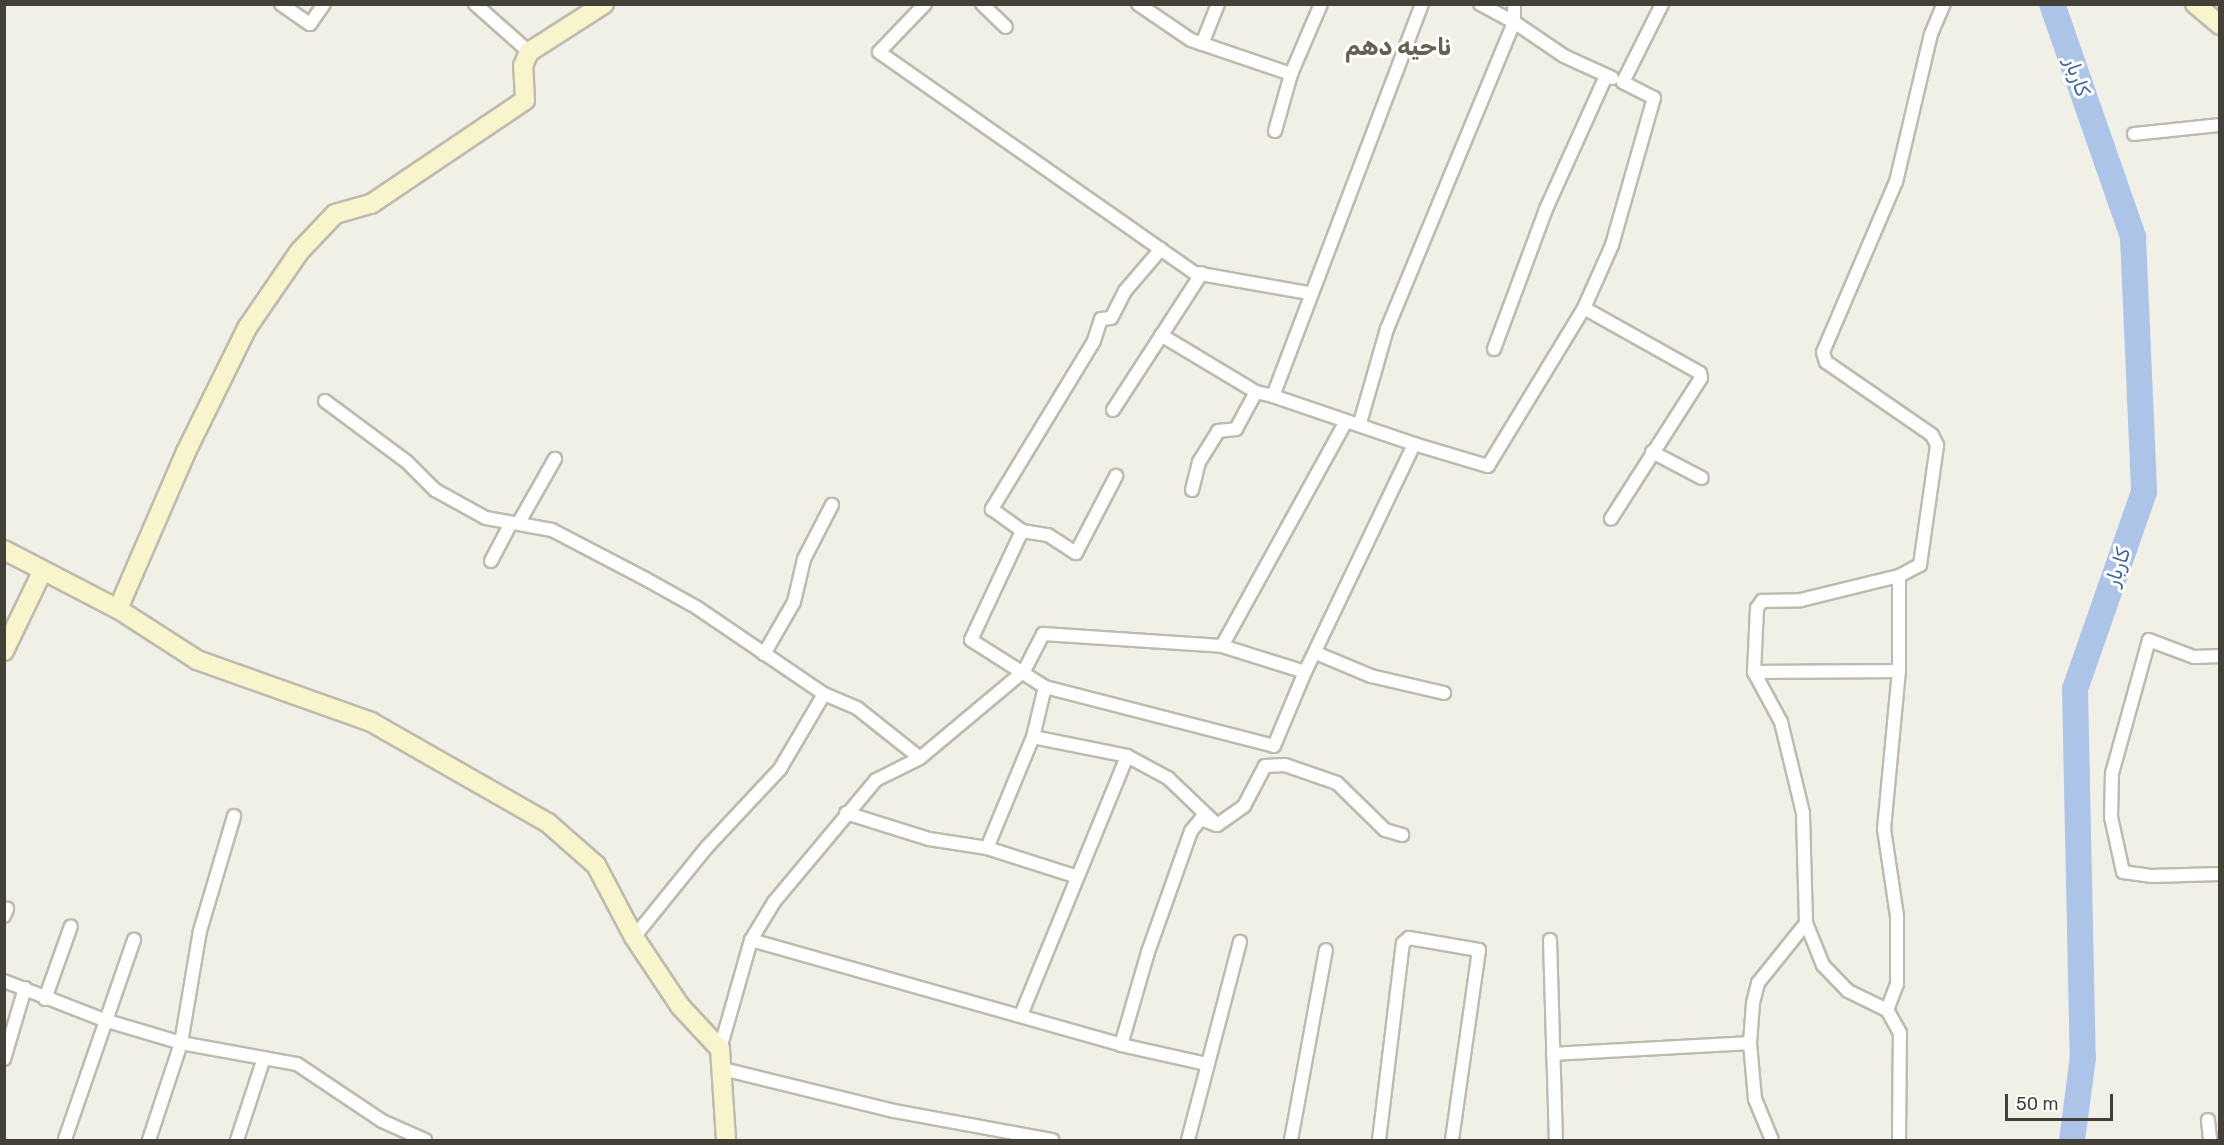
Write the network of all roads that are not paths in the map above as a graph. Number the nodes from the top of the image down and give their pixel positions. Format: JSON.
{"nodes":[{"id":1,"x":281,"y":4,"type":"edge"},
{"id":2,"x":324,"y":4,"type":"edge"},
{"id":3,"x":475,"y":4,"type":"edge"},
{"id":4,"x":604,"y":4,"type":"edge"},
{"id":5,"x":925,"y":4,"type":"edge"},
{"id":6,"x":982,"y":4,"type":"edge"},
{"id":7,"x":1138,"y":4,"type":"edge"},
{"id":8,"x":1218,"y":4,"type":"edge"},
{"id":9,"x":1321,"y":4,"type":"edge"},
{"id":10,"x":1422,"y":4,"type":"edge"},
{"id":11,"x":1480,"y":4,"type":"edge"},
{"id":12,"x":1514,"y":4,"type":"edge"},
{"id":13,"x":1662,"y":4,"type":"edge"},
{"id":14,"x":1944,"y":4,"type":"edge"},
{"id":15,"x":2195,"y":4,"type":"edge"},
{"id":16,"x":1514,"y":22,"type":"junction"},
{"id":17,"x":2220,"y":25,"type":"edge"},
{"id":18,"x":1006,"y":27,"type":"dead end"},
{"id":19,"x":1202,"y":44,"type":"junction"},
{"id":20,"x":529,"y":52,"type":"junction"},
{"id":21,"x":1291,"y":74,"type":"junction"},
{"id":22,"x":1606,"y":76,"type":"junction"},
{"id":23,"x":1623,"y":82,"type":"junction"},
{"id":24,"x":2220,"y":125,"type":"edge"},
{"id":25,"x":1275,"y":131,"type":"dead end"},
{"id":26,"x":2134,"y":134,"type":"dead end"},
{"id":27,"x":1161,"y":249,"type":"junction"},
{"id":28,"x":1202,"y":273,"type":"junction"},
{"id":29,"x":1309,"y":293,"type":"junction"},
{"id":30,"x":1584,"y":308,"type":"junction"},
{"id":31,"x":1161,"y":335,"type":"junction"},
{"id":32,"x":1494,"y":349,"type":"dead end"},
{"id":33,"x":1256,"y":392,"type":"junction"},
{"id":34,"x":1273,"y":396,"type":"junction"},
{"id":35,"x":325,"y":401,"type":"dead end"},
{"id":36,"x":1113,"y":410,"type":"dead end"},
{"id":37,"x":1345,"y":423,"type":"junction"},
{"id":38,"x":1359,"y":423,"type":"junction"},
{"id":39,"x":1414,"y":444,"type":"junction"},
{"id":40,"x":1652,"y":452,"type":"junction"},
{"id":41,"x":555,"y":459,"type":"dead end"},
{"id":42,"x":1116,"y":476,"type":"dead end"},
{"id":43,"x":1702,"y":478,"type":"dead end"},
{"id":44,"x":1192,"y":490,"type":"dead end"},
{"id":45,"x":832,"y":505,"type":"dead end"},
{"id":46,"x":1611,"y":519,"type":"dead end"},
{"id":47,"x":515,"y":524,"type":"junction"},
{"id":48,"x":1022,"y":531,"type":"junction"},
{"id":49,"x":4,"y":550,"type":"edge"},
{"id":50,"x":491,"y":561,"type":"dead end"},
{"id":51,"x":42,"y":572,"type":"junction"},
{"id":52,"x":1899,"y":576,"type":"junction"},
{"id":53,"x":118,"y":609,"type":"junction"},
{"id":54,"x":1222,"y":646,"type":"junction"},
{"id":55,"x":4,"y":651,"type":"edge"},
{"id":56,"x":1316,"y":653,"type":"junction"},
{"id":57,"x":764,"y":654,"type":"junction"},
{"id":58,"x":2220,"y":656,"type":"edge"},
{"id":59,"x":1024,"y":671,"type":"junction"},
{"id":60,"x":1899,"y":671,"type":"junction"},
{"id":61,"x":1305,"y":672,"type":"junction"},
{"id":62,"x":1754,"y":672,"type":"junction"},
{"id":63,"x":1045,"y":687,"type":"junction"},
{"id":64,"x":1444,"y":693,"type":"dead end"},
{"id":65,"x":824,"y":694,"type":"junction"},
{"id":66,"x":1032,"y":737,"type":"junction"},
{"id":67,"x":1127,"y":756,"type":"junction"},
{"id":68,"x":920,"y":758,"type":"junction"},
{"id":69,"x":846,"y":813,"type":"junction"},
{"id":70,"x":234,"y":816,"type":"dead end"},
{"id":71,"x":1217,"y":825,"type":"junction"},
{"id":72,"x":1402,"y":835,"type":"dead end"},
{"id":73,"x":987,"y":848,"type":"junction"},
{"id":74,"x":2220,"y":874,"type":"edge"},
{"id":75,"x":1075,"y":876,"type":"junction"},
{"id":76,"x":1806,"y":923,"type":"junction"},
{"id":77,"x":71,"y":926,"type":"dead end"},
{"id":78,"x":634,"y":937,"type":"junction"},
{"id":79,"x":134,"y":940,"type":"dead end"},
{"id":80,"x":751,"y":940,"type":"junction"},
{"id":81,"x":1550,"y":940,"type":"dead end"},
{"id":82,"x":1240,"y":942,"type":"dead end"},
{"id":83,"x":1326,"y":950,"type":"dead end"},
{"id":84,"x":4,"y":981,"type":"edge"},
{"id":85,"x":25,"y":988,"type":"junction"},
{"id":86,"x":45,"y":999,"type":"junction"},
{"id":87,"x":1887,"y":1010,"type":"junction"},
{"id":88,"x":1021,"y":1015,"type":"junction"},
{"id":89,"x":104,"y":1020,"type":"junction"},
{"id":90,"x":1750,"y":1042,"type":"junction"},
{"id":91,"x":180,"y":1043,"type":"junction"},
{"id":92,"x":1120,"y":1045,"type":"junction"},
{"id":93,"x":720,"y":1049,"type":"junction"},
{"id":94,"x":1553,"y":1054,"type":"junction"},
{"id":95,"x":264,"y":1058,"type":"junction"},
{"id":96,"x":4,"y":1059,"type":"edge"},
{"id":97,"x":1207,"y":1064,"type":"junction"},
{"id":98,"x":719,"y":1068,"type":"junction"},
{"id":99,"x":2208,"y":1120,"type":"dead end"},
{"id":100,"x":64,"y":1139,"type":"dead end"},
{"id":101,"x":149,"y":1140,"type":"edge"},
{"id":102,"x":237,"y":1140,"type":"edge"},
{"id":103,"x":425,"y":1140,"type":"edge"},
{"id":104,"x":726,"y":1140,"type":"edge"},
{"id":105,"x":1052,"y":1140,"type":"edge"},
{"id":106,"x":1188,"y":1140,"type":"edge"},
{"id":107,"x":1291,"y":1140,"type":"edge"},
{"id":108,"x":1379,"y":1140,"type":"edge"},
{"id":109,"x":1452,"y":1140,"type":"edge"},
{"id":110,"x":1556,"y":1140,"type":"edge"},
{"id":111,"x":1772,"y":1140,"type":"edge"},
{"id":112,"x":1899,"y":1140,"type":"edge"},
{"id":113,"x":2210,"y":1140,"type":"edge"}],
"edges":[{"from":1,"to":2,"type":"street"},
{"from":3,"to":20,"type":"street"},
{"from":4,"to":20,"type":"street"},
{"from":5,"to":27,"type":"street"},
{"from":6,"to":18,"type":"street"},
{"from":7,"to":19,"type":"street"},
{"from":8,"to":19,"type":"street"},
{"from":9,"to":21,"type":"street"},
{"from":10,"to":29,"type":"street"},
{"from":11,"to":16,"type":"street"},
{"from":12,"to":16,"type":"street"},
{"from":13,"to":23,"type":"street"},
{"from":14,"to":52,"type":"street"},
{"from":15,"to":17,"type":"street"},
{"from":16,"to":22,"type":"street"},
{"from":16,"to":38,"type":"street"},
{"from":19,"to":21,"type":"street"},
{"from":20,"to":53,"type":"street"},
{"from":21,"to":25,"type":"street"},
{"from":22,"to":23,"type":"street"},
{"from":22,"to":32,"type":"street"},
{"from":23,"to":30,"type":"street"},
{"from":24,"to":26,"type":"street"},
{"from":27,"to":28,"type":"street"},
{"from":27,"to":48,"type":"street"},
{"from":28,"to":29,"type":"street"},
{"from":28,"to":31,"type":"street"},
{"from":29,"to":34,"type":"street"},
{"from":30,"to":39,"type":"street"},
{"from":30,"to":40,"type":"street"},
{"from":31,"to":33,"type":"street"},
{"from":31,"to":36,"type":"street"},
{"from":33,"to":34,"type":"street"},
{"from":33,"to":44,"type":"street"},
{"from":34,"to":37,"type":"street"},
{"from":35,"to":47,"type":"street"},
{"from":37,"to":38,"type":"street"},
{"from":37,"to":54,"type":"street"},
{"from":38,"to":39,"type":"street"},
{"from":39,"to":56,"type":"street"},
{"from":40,"to":43,"type":"street"},
{"from":40,"to":46,"type":"street"},
{"from":41,"to":47,"type":"street"},
{"from":42,"to":48,"type":"street"},
{"from":45,"to":57,"type":"street"},
{"from":47,"to":50,"type":"street"},
{"from":47,"to":57,"type":"street"},
{"from":48,"to":59,"type":"street"},
{"from":49,"to":51,"type":"street"},
{"from":51,"to":53,"type":"street"},
{"from":51,"to":55,"type":"street"},
{"from":52,"to":60,"type":"street"},
{"from":52,"to":62,"type":"street"},
{"from":53,"to":78,"type":"street"},
{"from":54,"to":59,"type":"street"},
{"from":54,"to":61,"type":"street"},
{"from":56,"to":61,"type":"street"},
{"from":56,"to":64,"type":"street"},
{"from":57,"to":65,"type":"street"},
{"from":58,"to":74,"type":"street"},
{"from":59,"to":63,"type":"street"},
{"from":59,"to":68,"type":"street"},
{"from":60,"to":62,"type":"street"},
{"from":60,"to":87,"type":"street"},
{"from":61,"to":63,"type":"street"},
{"from":62,"to":76,"type":"street"},
{"from":63,"to":66,"type":"street"},
{"from":65,"to":68,"type":"street"},
{"from":65,"to":78,"type":"street"},
{"from":66,"to":67,"type":"street"},
{"from":66,"to":73,"type":"street"},
{"from":67,"to":71,"type":"street"},
{"from":67,"to":75,"type":"street"},
{"from":68,"to":69,"type":"street"},
{"from":69,"to":73,"type":"street"},
{"from":69,"to":80,"type":"street"},
{"from":70,"to":91,"type":"street"},
{"from":71,"to":72,"type":"street"},
{"from":71,"to":92,"type":"street"},
{"from":73,"to":75,"type":"street"},
{"from":75,"to":88,"type":"street"},
{"from":76,"to":87,"type":"street"},
{"from":76,"to":90,"type":"street"},
{"from":77,"to":86,"type":"street"},
{"from":78,"to":93,"type":"street"},
{"from":79,"to":89,"type":"street"},
{"from":80,"to":88,"type":"street"},
{"from":80,"to":93,"type":"street"},
{"from":81,"to":94,"type":"street"},
{"from":82,"to":97,"type":"street"},
{"from":83,"to":107,"type":"street"},
{"from":84,"to":85,"type":"street"},
{"from":85,"to":86,"type":"street"},
{"from":85,"to":96,"type":"street"},
{"from":86,"to":89,"type":"street"},
{"from":87,"to":112,"type":"street"},
{"from":88,"to":92,"type":"street"},
{"from":89,"to":91,"type":"street"},
{"from":89,"to":100,"type":"street"},
{"from":90,"to":94,"type":"street"},
{"from":90,"to":111,"type":"street"},
{"from":91,"to":95,"type":"street"},
{"from":91,"to":101,"type":"street"},
{"from":92,"to":97,"type":"street"},
{"from":93,"to":98,"type":"street"},
{"from":94,"to":110,"type":"street"},
{"from":95,"to":102,"type":"street"},
{"from":95,"to":103,"type":"street"},
{"from":97,"to":106,"type":"street"},
{"from":98,"to":104,"type":"street"},
{"from":98,"to":105,"type":"street"},
{"from":99,"to":113,"type":"street"},
{"from":108,"to":109,"type":"street"}]}
